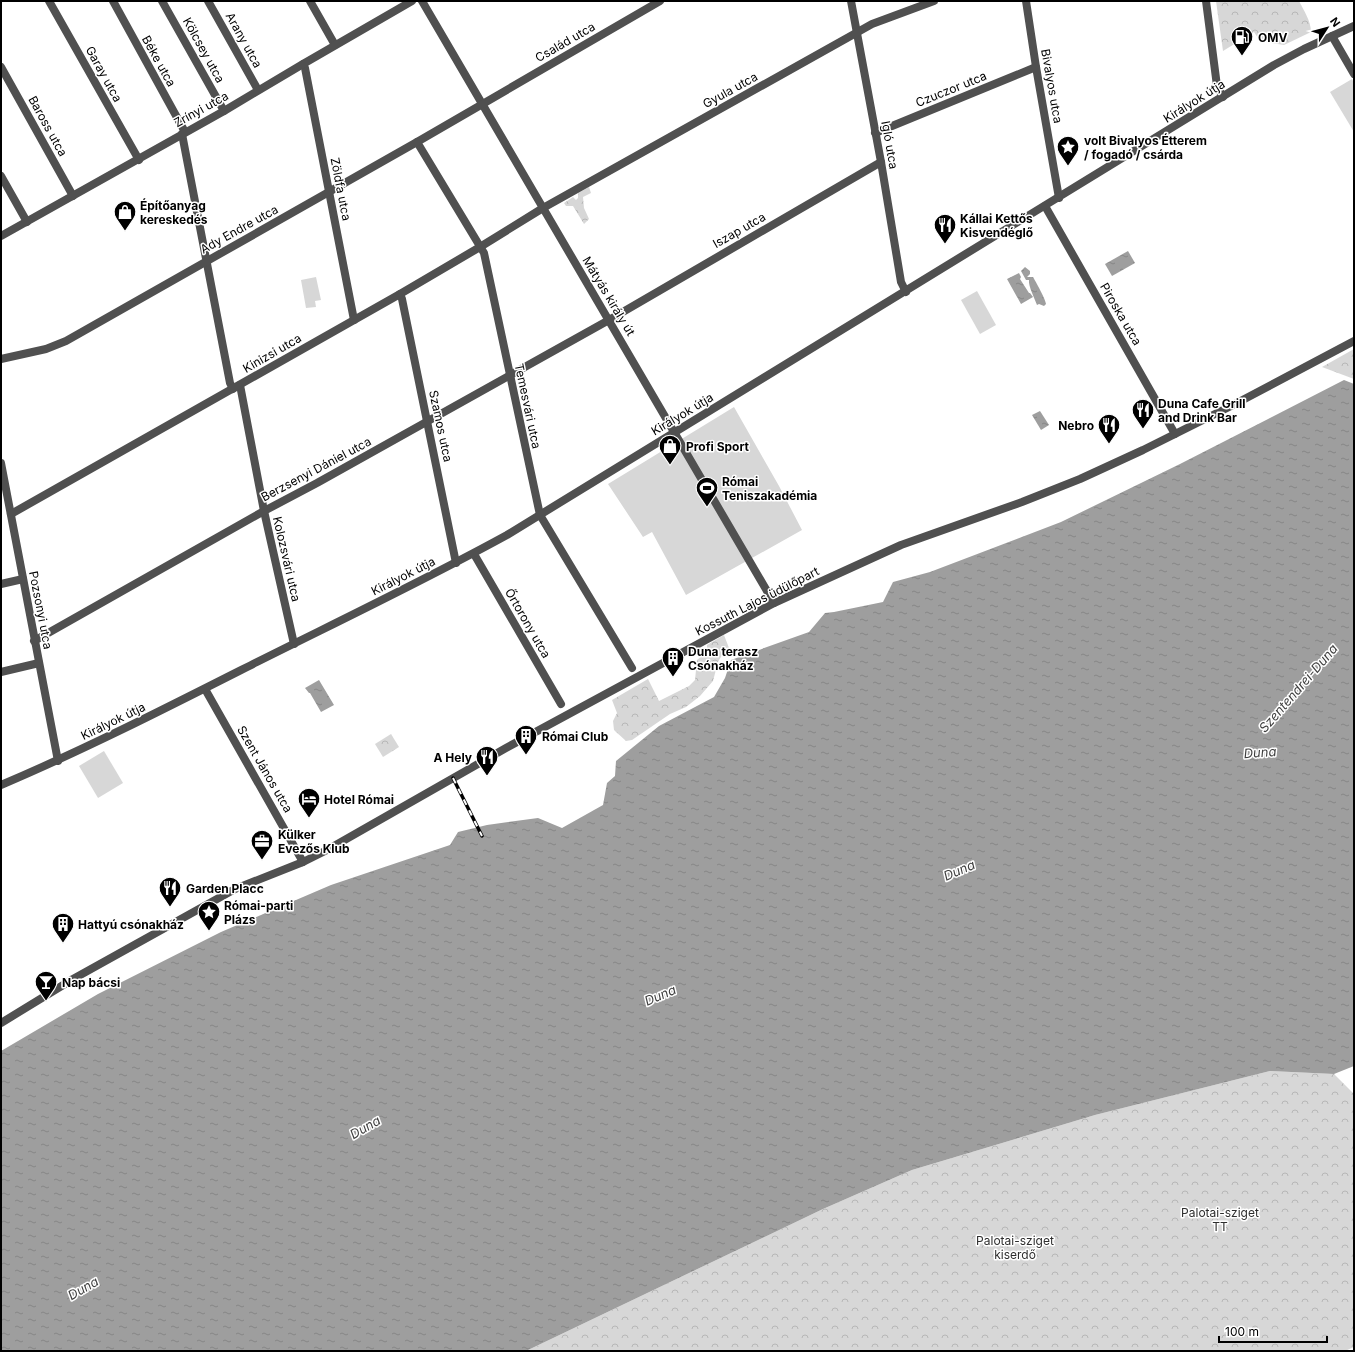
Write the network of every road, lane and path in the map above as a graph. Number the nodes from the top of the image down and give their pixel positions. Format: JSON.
{"nodes":[{"id":1,"x":49,"y":1,"type":"edge"},
{"id":2,"x":112,"y":1,"type":"edge"},
{"id":3,"x":162,"y":1,"type":"edge"},
{"id":4,"x":208,"y":1,"type":"edge"},
{"id":5,"x":310,"y":1,"type":"edge"},
{"id":6,"x":412,"y":1,"type":"edge"},
{"id":7,"x":422,"y":1,"type":"edge"},
{"id":8,"x":660,"y":1,"type":"edge"},
{"id":9,"x":851,"y":1,"type":"edge"},
{"id":10,"x":934,"y":1,"type":"edge"},
{"id":11,"x":1026,"y":1,"type":"edge"},
{"id":12,"x":1206,"y":1,"type":"edge"},
{"id":13,"x":1354,"y":26,"type":"edge"},
{"id":14,"x":856,"y":33,"type":"junction"},
{"id":15,"x":1332,"y":36,"type":"junction"},
{"id":16,"x":335,"y":45,"type":"junction"},
{"id":17,"x":303,"y":64,"type":"junction"},
{"id":18,"x":1,"y":67,"type":"edge"},
{"id":19,"x":1036,"y":67,"type":"junction"},
{"id":20,"x":1354,"y":74,"type":"edge"},
{"id":21,"x":258,"y":90,"type":"junction"},
{"id":22,"x":1223,"y":97,"type":"junction"},
{"id":23,"x":482,"y":104,"type":"junction"},
{"id":24,"x":224,"y":111,"type":"junction"},
{"id":25,"x":184,"y":133,"type":"junction"},
{"id":26,"x":876,"y":133,"type":"junction"},
{"id":27,"x":418,"y":142,"type":"junction"},
{"id":28,"x":138,"y":160,"type":"junction"},
{"id":29,"x":881,"y":162,"type":"junction"},
{"id":30,"x":1,"y":176,"type":"edge"},
{"id":31,"x":329,"y":191,"type":"junction"},
{"id":32,"x":73,"y":196,"type":"junction"},
{"id":33,"x":1059,"y":198,"type":"junction"},
{"id":34,"x":1045,"y":206,"type":"junction"},
{"id":35,"x":543,"y":208,"type":"junction"},
{"id":36,"x":27,"y":222,"type":"junction"},
{"id":37,"x":1,"y":236,"type":"edge"},
{"id":38,"x":480,"y":247,"type":"junction"},
{"id":39,"x":207,"y":260,"type":"junction"},
{"id":40,"x":906,"y":292,"type":"junction"},
{"id":41,"x":400,"y":294,"type":"junction"},
{"id":42,"x":354,"y":320,"type":"junction"},
{"id":43,"x":609,"y":320,"type":"junction"},
{"id":44,"x":1354,"y":342,"type":"edge"},
{"id":45,"x":1,"y":358,"type":"edge"},
{"id":46,"x":509,"y":375,"type":"junction"},
{"id":47,"x":237,"y":387,"type":"junction"},
{"id":48,"x":428,"y":421,"type":"junction"},
{"id":49,"x":674,"y":433,"type":"junction"},
{"id":50,"x":1175,"y":434,"type":"junction"},
{"id":51,"x":1,"y":463,"type":"edge"},
{"id":52,"x":264,"y":511,"type":"junction"},
{"id":53,"x":11,"y":514,"type":"junction"},
{"id":54,"x":540,"y":515,"type":"junction"},
{"id":55,"x":474,"y":554,"type":"junction"},
{"id":56,"x":456,"y":563,"type":"junction"},
{"id":57,"x":23,"y":579,"type":"junction"},
{"id":58,"x":1,"y":584,"type":"edge"},
{"id":59,"x":774,"y":603,"type":"junction"},
{"id":60,"x":34,"y":641,"type":"junction"},
{"id":61,"x":294,"y":644,"type":"junction"},
{"id":62,"x":39,"y":663,"type":"junction"},
{"id":63,"x":632,"y":668,"type":"dead end"},
{"id":64,"x":1,"y":672,"type":"edge"},
{"id":65,"x":205,"y":689,"type":"junction"},
{"id":66,"x":561,"y":704,"type":"dead end"},
{"id":67,"x":58,"y":761,"type":"junction"},
{"id":68,"x":1,"y":785,"type":"edge"},
{"id":69,"x":303,"y":862,"type":"junction"},
{"id":70,"x":1,"y":1023,"type":"edge"}],
"edges":[{"from":1,"to":28,"type":"street","name":"Garay utca"},
{"from":2,"to":25,"type":"street","name":"Béke utca"},
{"from":3,"to":24,"type":"street","name":"Kölcsey utca"},
{"from":4,"to":21,"type":"street","name":"Arany utca"},
{"from":5,"to":16,"type":"street"},
{"from":6,"to":16,"type":"street","name":"Zrínyi utca"},
{"from":7,"to":23,"type":"street","name":"Mátyás király út"},
{"from":8,"to":23,"type":"street","name":"Család utca"},
{"from":9,"to":14,"type":"street","name":"Igló utca"},
{"from":10,"to":14,"type":"street","name":"Gyula utca"},
{"from":11,"to":19,"type":"street","name":"Bivalyos utca"},
{"from":12,"to":22,"type":"street"},
{"from":13,"to":15,"type":"street","name":"Királyok útja"},
{"from":14,"to":26,"type":"street","name":"Igló utca"},
{"from":14,"to":35,"type":"street","name":"Gyula utca"},
{"from":15,"to":20,"type":"street"},
{"from":15,"to":22,"type":"street","name":"Királyok útja"},
{"from":16,"to":17,"type":"street","name":"Zrínyi utca"},
{"from":17,"to":21,"type":"street","name":"Zrínyi utca"},
{"from":17,"to":31,"type":"street","name":"Zöldfa utca"},
{"from":18,"to":32,"type":"street","name":"Baross utca"},
{"from":19,"to":26,"type":"street","name":"Czuczor utca"},
{"from":19,"to":33,"type":"street","name":"Bivalyos utca"},
{"from":21,"to":24,"type":"street","name":"Zrínyi utca"},
{"from":22,"to":33,"type":"street","name":"Királyok útja"},
{"from":23,"to":27,"type":"street","name":"Ady Endre utca"},
{"from":23,"to":35,"type":"street","name":"Mátyás király út"},
{"from":24,"to":25,"type":"street","name":"Zrínyi utca"},
{"from":25,"to":28,"type":"street","name":"Zrínyi utca"},
{"from":25,"to":39,"type":"street","name":"Kolozsvári utca"},
{"from":26,"to":29,"type":"street","name":"Igló utca"},
{"from":27,"to":31,"type":"street","name":"Ady Endre utca"},
{"from":27,"to":38,"type":"street","name":"Temesvári utca"},
{"from":28,"to":32,"type":"street","name":"Zrínyi utca"},
{"from":29,"to":40,"type":"street","name":"Igló utca"},
{"from":29,"to":43,"type":"street","name":"Iszap utca"},
{"from":30,"to":36,"type":"street"},
{"from":31,"to":39,"type":"street","name":"Ady Endre utca"},
{"from":31,"to":42,"type":"street","name":"Zöldfa utca"},
{"from":32,"to":36,"type":"street","name":"Zrínyi utca"},
{"from":33,"to":34,"type":"street","name":"Királyok útja"},
{"from":34,"to":40,"type":"street","name":"Királyok útja"},
{"from":34,"to":50,"type":"street","name":"Piroska utca"},
{"from":35,"to":38,"type":"street","name":"Kinizsi utca"},
{"from":35,"to":43,"type":"street","name":"Mátyás király út"},
{"from":36,"to":37,"type":"street","name":"Zrínyi utca"},
{"from":38,"to":41,"type":"street","name":"Kinizsi utca"},
{"from":38,"to":46,"type":"street","name":"Temesvári utca"},
{"from":39,"to":45,"type":"street","name":"Ady Endre utca"},
{"from":39,"to":47,"type":"street","name":"Kolozsvári utca"},
{"from":40,"to":49,"type":"street","name":"Királyok útja"},
{"from":41,"to":42,"type":"street","name":"Kinizsi utca"},
{"from":41,"to":48,"type":"street","name":"Szamos utca"},
{"from":42,"to":47,"type":"street","name":"Kinizsi utca"},
{"from":43,"to":46,"type":"street","name":"Berzsenyi Dániel utca"},
{"from":43,"to":49,"type":"street","name":"Mátyás király út"},
{"from":44,"to":50,"type":"street","name":"Kossuth Lajos üdülőpart"},
{"from":46,"to":48,"type":"street","name":"Berzsenyi Dániel utca"},
{"from":46,"to":54,"type":"street","name":"Temesvári utca"},
{"from":47,"to":52,"type":"street","name":"Kolozsvári utca"},
{"from":47,"to":53,"type":"street","name":"Kinizsi utca"},
{"from":48,"to":52,"type":"street","name":"Berzsenyi Dániel utca"},
{"from":48,"to":56,"type":"street","name":"Szamos utca"},
{"from":49,"to":54,"type":"street","name":"Királyok útja"},
{"from":49,"to":59,"type":"street","name":"Mátyás király út"},
{"from":50,"to":59,"type":"street","name":"Kossuth Lajos üdülőpart"},
{"from":51,"to":53,"type":"street","name":"Pozsonyi utca"},
{"from":52,"to":60,"type":"street","name":"Berzsenyi Dániel utca"},
{"from":52,"to":61,"type":"street","name":"Kolozsvári utca"},
{"from":53,"to":57,"type":"street","name":"Pozsonyi utca"},
{"from":54,"to":55,"type":"street","name":"Királyok útja"},
{"from":54,"to":63,"type":"street","name":"Temesvári utca"},
{"from":55,"to":56,"type":"street","name":"Királyok útja"},
{"from":55,"to":66,"type":"street","name":"Őrtorony utca"},
{"from":56,"to":61,"type":"street","name":"Királyok útja"},
{"from":57,"to":58,"type":"street"},
{"from":57,"to":60,"type":"street","name":"Pozsonyi utca"},
{"from":59,"to":69,"type":"street","name":"Kossuth Lajos üdülőpart"},
{"from":60,"to":62,"type":"street","name":"Pozsonyi utca"},
{"from":61,"to":65,"type":"street","name":"Királyok útja"},
{"from":62,"to":64,"type":"street"},
{"from":62,"to":67,"type":"street","name":"Pozsonyi utca"},
{"from":65,"to":67,"type":"street","name":"Királyok útja"},
{"from":65,"to":69,"type":"street","name":"Szent János utca"},
{"from":67,"to":68,"type":"street","name":"Királyok útja"},
{"from":69,"to":70,"type":"street","name":"Kossuth Lajos üdülőpart"}]}
